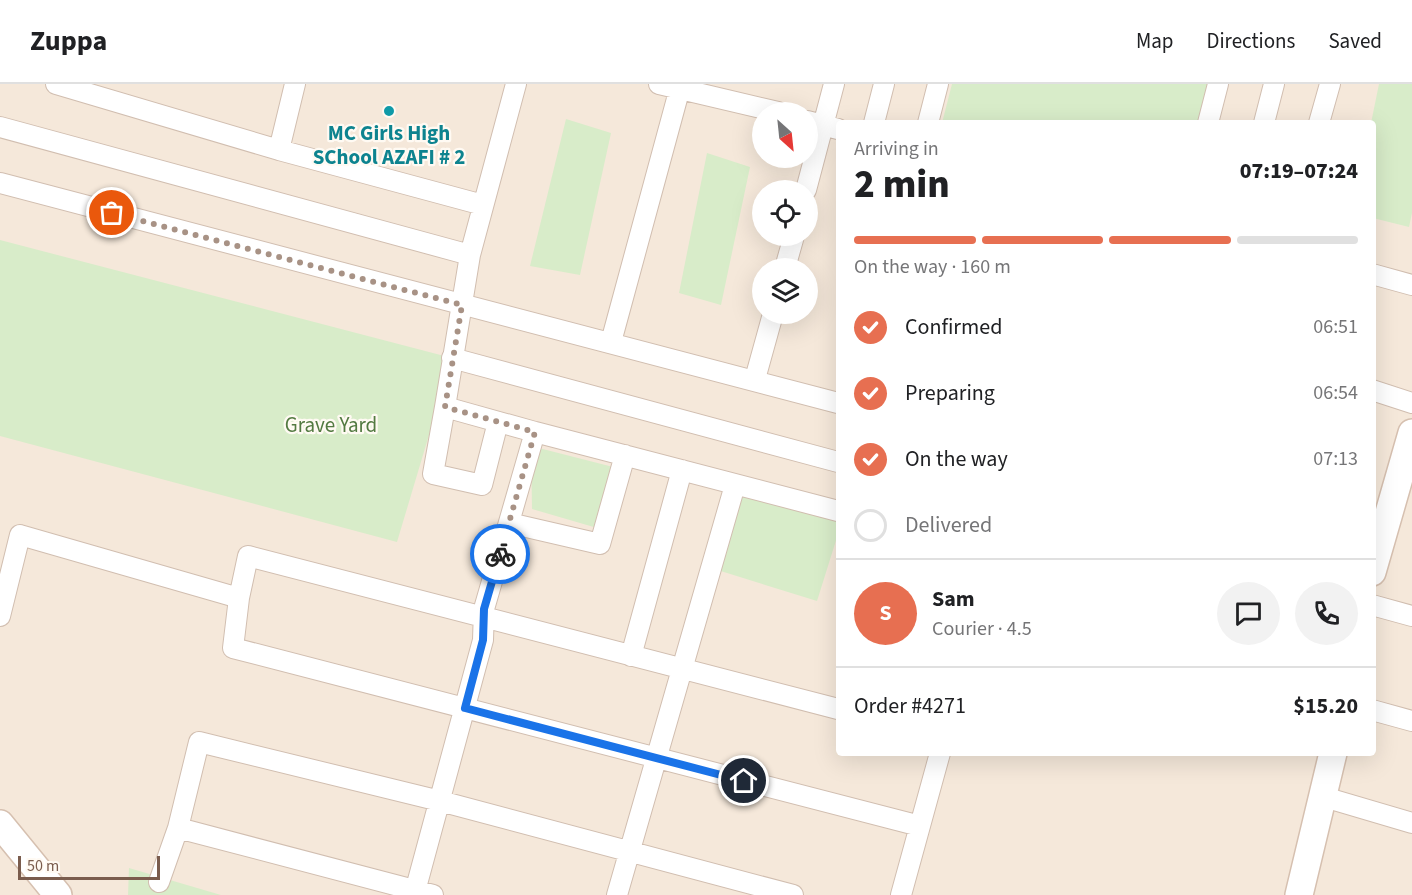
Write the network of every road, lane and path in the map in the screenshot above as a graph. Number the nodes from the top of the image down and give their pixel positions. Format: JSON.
{"nodes":[{"id":1,"x":56,"y":84,"type":"edge"},
{"id":2,"x":295,"y":84,"type":"edge"},
{"id":3,"x":516,"y":84,"type":"edge"},
{"id":4,"x":659,"y":84,"type":"edge"},
{"id":5,"x":834,"y":84,"type":"edge"},
{"id":6,"x":884,"y":84,"type":"edge"},
{"id":7,"x":938,"y":84,"type":"edge"},
{"id":8,"x":1218,"y":84,"type":"edge"},
{"id":9,"x":1274,"y":84,"type":"edge"},
{"id":10,"x":1330,"y":84,"type":"edge"},
{"id":11,"x":680,"y":86,"type":"edge"},
{"id":12,"x":752,"y":105,"type":"edge"},
{"id":13,"x":874,"y":120,"type":"edge"},
{"id":14,"x":929,"y":120,"type":"edge"},
{"id":15,"x":1209,"y":120,"type":"edge"},
{"id":16,"x":1265,"y":120,"type":"edge"},
{"id":17,"x":1320,"y":120,"type":"edge"},
{"id":18,"x":823,"y":125,"type":"edge"},
{"id":19,"x":0,"y":127,"type":"edge"},
{"id":20,"x":279,"y":150,"type":"junction"},
{"id":21,"x":809,"y":180,"type":"edge"},
{"id":22,"x":0,"y":183,"type":"edge"},
{"id":23,"x":483,"y":205,"type":"junction"},
{"id":24,"x":470,"y":255,"type":"junction"},
{"id":25,"x":1376,"y":275,"type":"edge"},
{"id":26,"x":1412,"y":285,"type":"edge"},
{"id":27,"x":462,"y":305,"type":"junction"},
{"id":28,"x":770,"y":324,"type":"edge"},
{"id":29,"x":611,"y":342,"type":"junction"},
{"id":30,"x":453,"y":358,"type":"junction"},
{"id":31,"x":755,"y":379,"type":"junction"},
{"id":32,"x":1376,"y":391,"type":"edge"},
{"id":33,"x":836,"y":402,"type":"edge"},
{"id":34,"x":1412,"y":403,"type":"edge"},
{"id":35,"x":445,"y":407,"type":"junction"},
{"id":36,"x":498,"y":422,"type":"junction"},
{"id":37,"x":535,"y":432,"type":"junction"},
{"id":38,"x":1412,"y":433,"type":"edge"},
{"id":39,"x":624,"y":455,"type":"junction"},
{"id":40,"x":836,"y":461,"type":"edge"},
{"id":41,"x":682,"y":470,"type":"junction"},
{"id":42,"x":735,"y":485,"type":"junction"},
{"id":43,"x":836,"y":510,"type":"edge"},
{"id":44,"x":509,"y":523,"type":"junction"},
{"id":45,"x":1376,"y":551,"type":"edge"},
{"id":46,"x":239,"y":598,"type":"junction"},
{"id":47,"x":1376,"y":606,"type":"edge"},
{"id":48,"x":0,"y":616,"type":"edge"},
{"id":49,"x":1412,"y":616,"type":"edge"},
{"id":50,"x":484,"y":617,"type":"junction"},
{"id":51,"x":631,"y":656,"type":"junction"},
{"id":52,"x":682,"y":669,"type":"junction"},
{"id":53,"x":465,"y":708,"type":"junction"},
{"id":54,"x":836,"y":709,"type":"edge"},
{"id":55,"x":1376,"y":711,"type":"edge"},
{"id":56,"x":1412,"y":722,"type":"edge"},
{"id":57,"x":939,"y":756,"type":"edge"},
{"id":58,"x":1332,"y":756,"type":"edge"},
{"id":59,"x":656,"y":758,"type":"junction"},
{"id":60,"x":1324,"y":798,"type":"junction"},
{"id":61,"x":440,"y":801,"type":"junction"},
{"id":62,"x":1412,"y":823,"type":"edge"},
{"id":63,"x":0,"y":824,"type":"edge"},
{"id":64,"x":920,"y":826,"type":"junction"},
{"id":65,"x":178,"y":828,"type":"junction"},
{"id":66,"x":629,"y":852,"type":"junction"},
{"id":67,"x":159,"y":882,"type":"dead end"},
{"id":68,"x":421,"y":894,"type":"edge"},
{"id":69,"x":58,"y":895,"type":"edge"},
{"id":70,"x":617,"y":895,"type":"edge"},
{"id":71,"x":793,"y":895,"type":"edge"},
{"id":72,"x":901,"y":895,"type":"edge"},
{"id":73,"x":1299,"y":895,"type":"edge"}],
"edges":[{"from":1,"to":20,"type":"street"},
{"from":2,"to":20,"type":"street"},
{"from":3,"to":23,"type":"street"},
{"from":4,"to":11,"type":"street"},
{"from":5,"to":18,"type":"street"},
{"from":6,"to":13,"type":"street"},
{"from":7,"to":14,"type":"street"},
{"from":8,"to":15,"type":"street"},
{"from":9,"to":16,"type":"street"},
{"from":10,"to":17,"type":"street"},
{"from":11,"to":12,"type":"street"},
{"from":11,"to":29,"type":"street"},
{"from":18,"to":21,"type":"street"},
{"from":19,"to":24,"type":"street"},
{"from":20,"to":23,"type":"street"},
{"from":22,"to":27,"type":"street"},
{"from":23,"to":24,"type":"street"},
{"from":24,"to":27,"type":"street"},
{"from":25,"to":26,"type":"street"},
{"from":27,"to":29,"type":"street"},
{"from":27,"to":30,"type":"street"},
{"from":28,"to":31,"type":"street"},
{"from":29,"to":31,"type":"street"},
{"from":30,"to":35,"type":"street"},
{"from":30,"to":40,"type":"street"},
{"from":31,"to":33,"type":"street"},
{"from":32,"to":34,"type":"street"},
{"from":35,"to":36,"type":"street"},
{"from":35,"to":36,"type":"street"},
{"from":36,"to":37,"type":"street"},
{"from":37,"to":39,"type":"street"},
{"from":37,"to":44,"type":"street"},
{"from":38,"to":45,"type":"street"},
{"from":39,"to":41,"type":"street"},
{"from":39,"to":44,"type":"street"},
{"from":41,"to":42,"type":"street"},
{"from":41,"to":51,"type":"street"},
{"from":42,"to":43,"type":"street"},
{"from":42,"to":52,"type":"street"},
{"from":44,"to":50,"type":"street"},
{"from":46,"to":48,"type":"street"},
{"from":46,"to":50,"type":"street"},
{"from":46,"to":53,"type":"street"},
{"from":47,"to":49,"type":"street"},
{"from":50,"to":51,"type":"street"},
{"from":50,"to":53,"type":"street"},
{"from":51,"to":52,"type":"street"},
{"from":52,"to":54,"type":"street"},
{"from":52,"to":59,"type":"street"},
{"from":53,"to":59,"type":"street"},
{"from":53,"to":61,"type":"street"},
{"from":55,"to":56,"type":"street"},
{"from":57,"to":64,"type":"street"},
{"from":58,"to":60,"type":"street"},
{"from":59,"to":64,"type":"street"},
{"from":59,"to":66,"type":"street"},
{"from":60,"to":62,"type":"street"},
{"from":60,"to":73,"type":"street"},
{"from":61,"to":65,"type":"street"},
{"from":61,"to":66,"type":"street"},
{"from":61,"to":68,"type":"street"},
{"from":63,"to":69,"type":"street"},
{"from":64,"to":72,"type":"street"},
{"from":65,"to":67,"type":"street"},
{"from":65,"to":68,"type":"street"},
{"from":66,"to":70,"type":"street"},
{"from":66,"to":71,"type":"street"}]}
